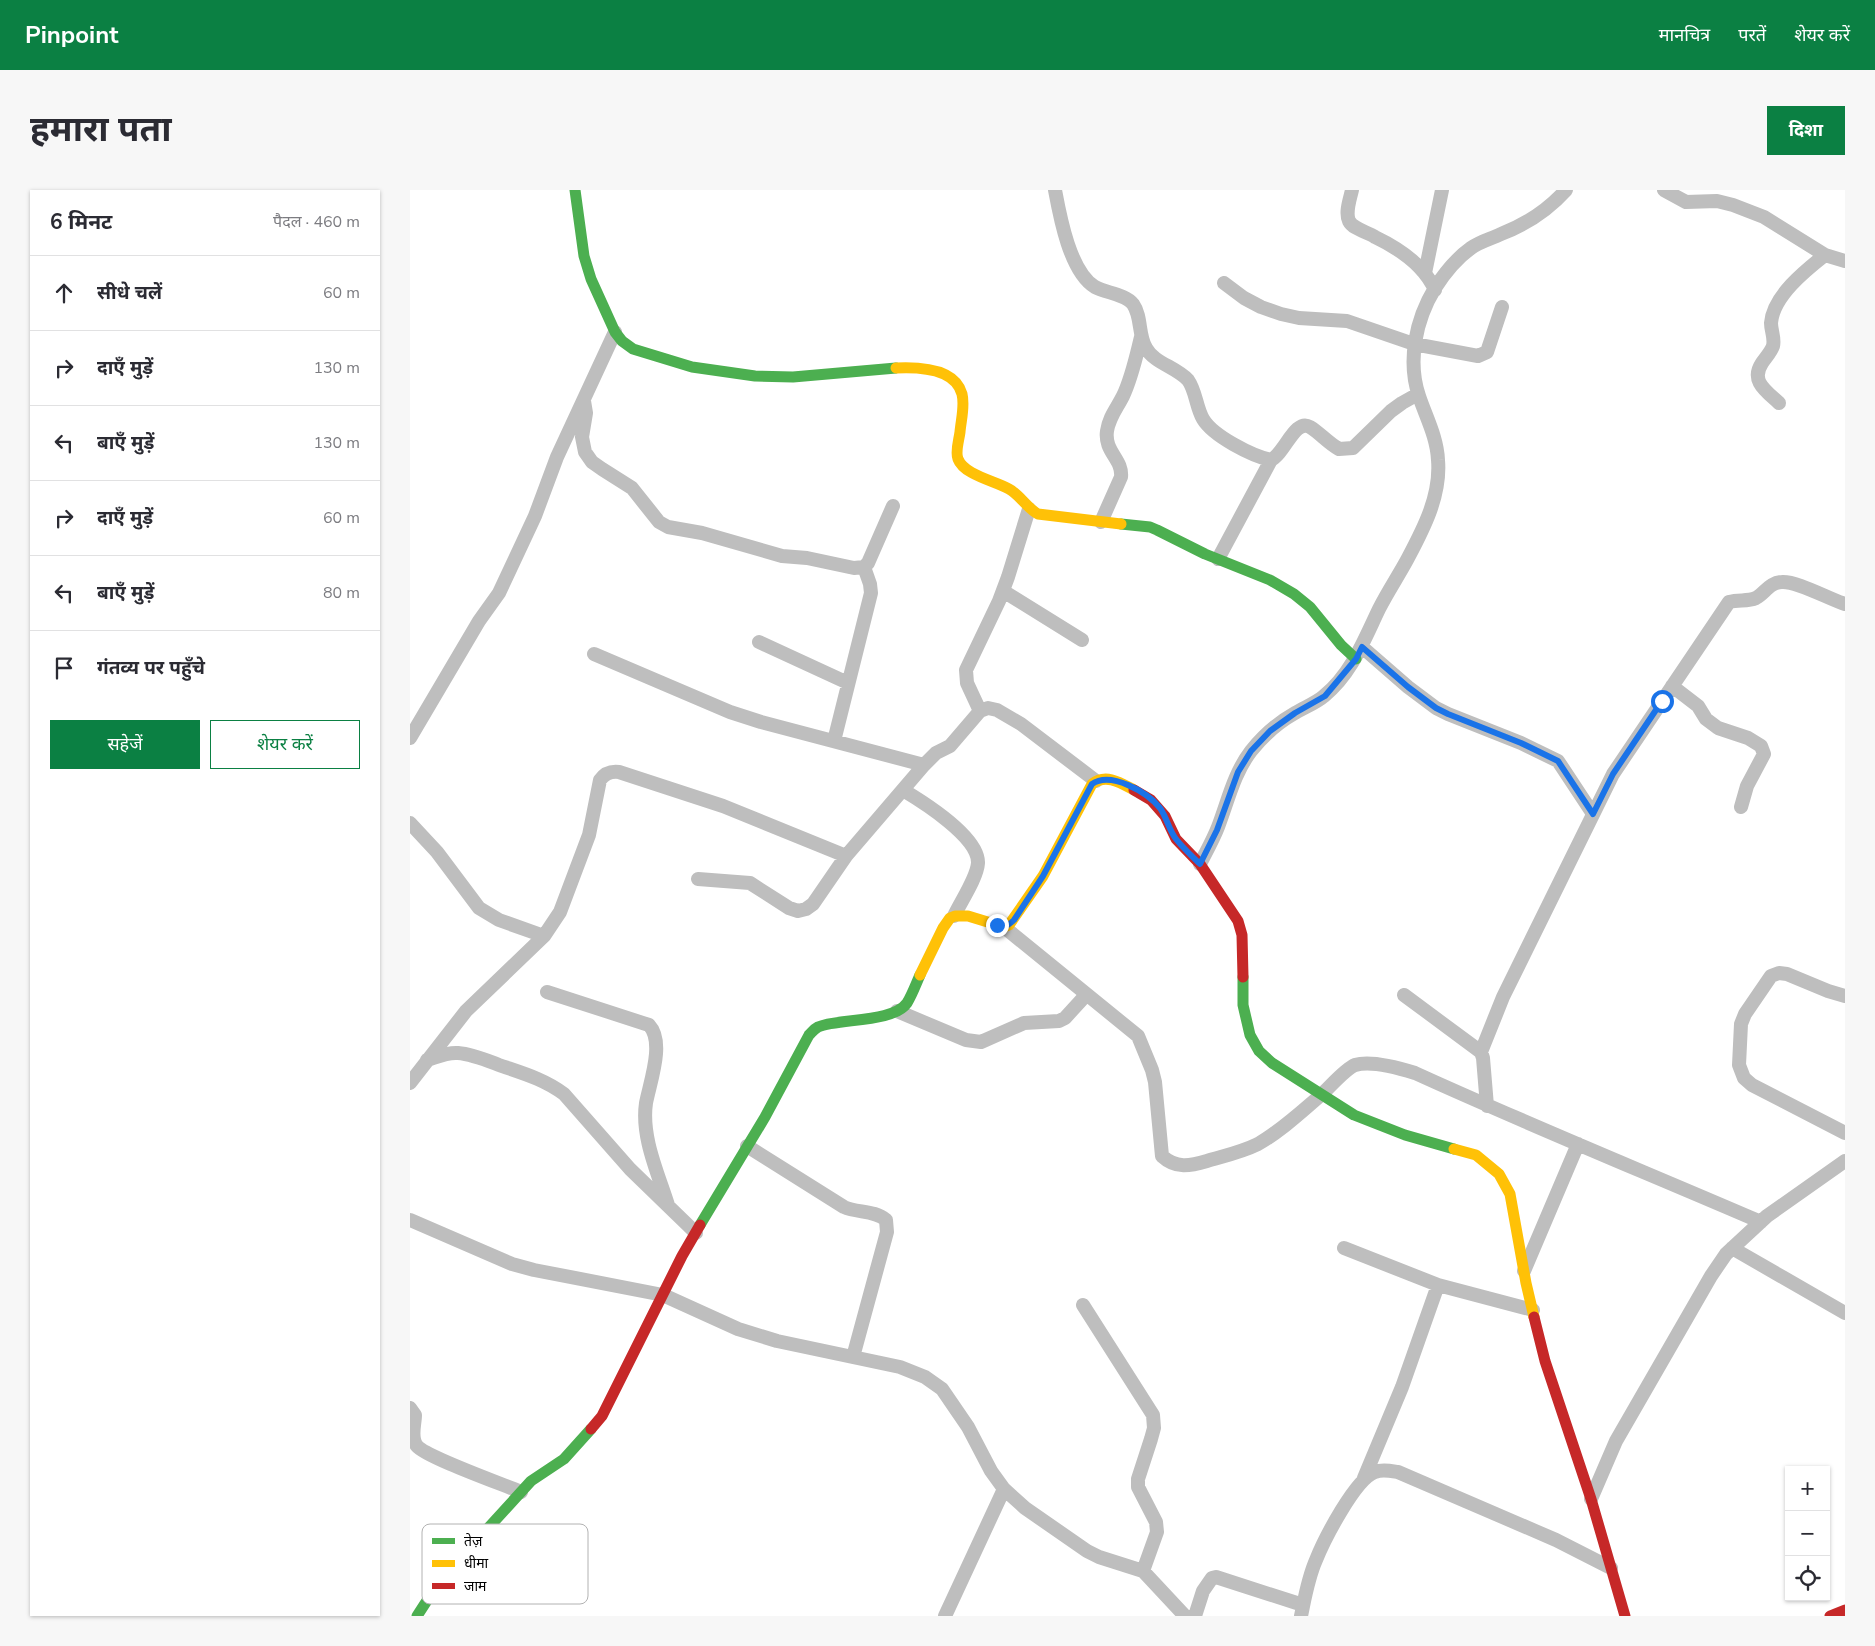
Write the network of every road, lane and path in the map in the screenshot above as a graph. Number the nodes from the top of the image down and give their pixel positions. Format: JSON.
{"nodes":[{"id":1,"x":575,"y":190,"type":"edge"},
{"id":2,"x":1055,"y":190,"type":"edge"},
{"id":3,"x":1352,"y":190,"type":"edge"},
{"id":4,"x":1442,"y":190,"type":"edge"},
{"id":5,"x":1566,"y":190,"type":"edge"},
{"id":6,"x":1664,"y":190,"type":"edge"},
{"id":7,"x":1825,"y":255,"type":"junction"},
{"id":8,"x":1844,"y":264,"type":"edge"},
{"id":9,"x":1425,"y":273,"type":"junction"},
{"id":10,"x":1224,"y":283,"type":"dead end"},
{"id":11,"x":1434,"y":290,"type":"junction"},
{"id":12,"x":1502,"y":308,"type":"dead end"},
{"id":13,"x":615,"y":332,"type":"junction"},
{"id":14,"x":1141,"y":337,"type":"junction"},
{"id":15,"x":1414,"y":344,"type":"junction"},
{"id":16,"x":1418,"y":394,"type":"junction"},
{"id":17,"x":583,"y":398,"type":"junction"},
{"id":18,"x":1779,"y":403,"type":"dead end"},
{"id":19,"x":1271,"y":460,"type":"junction"},
{"id":20,"x":893,"y":506,"type":"dead end"},
{"id":21,"x":1029,"y":509,"type":"junction"},
{"id":22,"x":1101,"y":522,"type":"junction"},
{"id":23,"x":1218,"y":559,"type":"junction"},
{"id":24,"x":864,"y":567,"type":"junction"},
{"id":25,"x":1003,"y":591,"type":"junction"},
{"id":26,"x":1845,"y":604,"type":"edge"},
{"id":27,"x":1082,"y":640,"type":"dead end"},
{"id":28,"x":759,"y":642,"type":"dead end"},
{"id":29,"x":1359,"y":653,"type":"junction"},
{"id":30,"x":594,"y":654,"type":"dead end"},
{"id":31,"x":848,"y":683,"type":"junction"},
{"id":32,"x":1672,"y":686,"type":"junction"},
{"id":33,"x":980,"y":711,"type":"junction"},
{"id":34,"x":410,"y":738,"type":"edge"},
{"id":35,"x":834,"y":741,"type":"junction"},
{"id":36,"x":924,"y":766,"type":"junction"},
{"id":37,"x":1096,"y":781,"type":"junction"},
{"id":38,"x":903,"y":790,"type":"junction"},
{"id":39,"x":1741,"y":807,"type":"dead end"},
{"id":40,"x":1593,"y":814,"type":"junction"},
{"id":41,"x":410,"y":823,"type":"edge"},
{"id":42,"x":846,"y":856,"type":"junction"},
{"id":43,"x":1200,"y":864,"type":"junction"},
{"id":44,"x":698,"y":879,"type":"dead end"},
{"id":45,"x":954,"y":916,"type":"junction"},
{"id":46,"x":1004,"y":927,"type":"junction"},
{"id":47,"x":544,"y":936,"type":"junction"},
{"id":48,"x":547,"y":992,"type":"dead end"},
{"id":49,"x":1086,"y":995,"type":"junction"},
{"id":50,"x":1404,"y":995,"type":"dead end"},
{"id":51,"x":1845,"y":996,"type":"edge"},
{"id":52,"x":897,"y":1011,"type":"junction"},
{"id":53,"x":1481,"y":1052,"type":"junction"},
{"id":54,"x":427,"y":1060,"type":"junction"},
{"id":55,"x":410,"y":1083,"type":"edge"},
{"id":56,"x":1322,"y":1094,"type":"junction"},
{"id":57,"x":1487,"y":1106,"type":"junction"},
{"id":58,"x":1845,"y":1132,"type":"edge"},
{"id":59,"x":1578,"y":1144,"type":"junction"},
{"id":60,"x":747,"y":1146,"type":"junction"},
{"id":61,"x":1845,"y":1161,"type":"edge"},
{"id":62,"x":668,"y":1206,"type":"junction"},
{"id":63,"x":410,"y":1220,"type":"edge"},
{"id":64,"x":1760,"y":1222,"type":"junction"},
{"id":65,"x":696,"y":1233,"type":"junction"},
{"id":66,"x":1344,"y":1248,"type":"dead end"},
{"id":67,"x":1732,"y":1248,"type":"junction"},
{"id":68,"x":1524,"y":1271,"type":"junction"},
{"id":69,"x":1438,"y":1286,"type":"junction"},
{"id":70,"x":663,"y":1295,"type":"junction"},
{"id":71,"x":1083,"y":1305,"type":"dead end"},
{"id":72,"x":1533,"y":1310,"type":"junction"},
{"id":73,"x":1845,"y":1313,"type":"edge"},
{"id":74,"x":853,"y":1357,"type":"junction"},
{"id":75,"x":410,"y":1408,"type":"edge"},
{"id":76,"x":1364,"y":1478,"type":"junction"},
{"id":77,"x":1004,"y":1489,"type":"junction"},
{"id":78,"x":521,"y":1492,"type":"junction"},
{"id":79,"x":1591,"y":1499,"type":"junction"},
{"id":80,"x":492,"y":1524,"type":"edge"},
{"id":81,"x":1611,"y":1568,"type":"junction"},
{"id":82,"x":1143,"y":1571,"type":"junction"},
{"id":83,"x":425,"y":1604,"type":"edge"},
{"id":84,"x":1302,"y":1610,"type":"edge"},
{"id":85,"x":1845,"y":1610,"type":"edge"},
{"id":86,"x":417,"y":1616,"type":"edge"},
{"id":87,"x":945,"y":1616,"type":"edge"},
{"id":88,"x":1185,"y":1616,"type":"edge"},
{"id":89,"x":1195,"y":1616,"type":"edge"},
{"id":90,"x":1624,"y":1616,"type":"edge"},
{"id":91,"x":1830,"y":1616,"type":"edge"}],
"edges":[{"from":1,"to":13,"type":"street"},
{"from":2,"to":14,"type":"street"},
{"from":3,"to":9,"type":"street"},
{"from":4,"to":9,"type":"street"},
{"from":5,"to":11,"type":"street"},
{"from":6,"to":7,"type":"street"},
{"from":7,"to":8,"type":"street"},
{"from":7,"to":18,"type":"street"},
{"from":9,"to":11,"type":"street"},
{"from":10,"to":15,"type":"street"},
{"from":11,"to":15,"type":"street"},
{"from":12,"to":15,"type":"street"},
{"from":13,"to":17,"type":"street"},
{"from":13,"to":21,"type":"street"},
{"from":14,"to":19,"type":"street"},
{"from":14,"to":22,"type":"street"},
{"from":15,"to":16,"type":"street"},
{"from":16,"to":19,"type":"street"},
{"from":16,"to":29,"type":"street"},
{"from":17,"to":24,"type":"street"},
{"from":17,"to":34,"type":"street"},
{"from":19,"to":23,"type":"street"},
{"from":20,"to":24,"type":"street"},
{"from":21,"to":22,"type":"street"},
{"from":21,"to":25,"type":"street"},
{"from":22,"to":23,"type":"street"},
{"from":23,"to":29,"type":"street"},
{"from":24,"to":31,"type":"street"},
{"from":25,"to":27,"type":"street"},
{"from":25,"to":33,"type":"street"},
{"from":26,"to":32,"type":"street"},
{"from":28,"to":31,"type":"street"},
{"from":29,"to":40,"type":"street"},
{"from":29,"to":43,"type":"street"},
{"from":30,"to":35,"type":"street"},
{"from":31,"to":35,"type":"street"},
{"from":32,"to":39,"type":"street"},
{"from":32,"to":40,"type":"street"},
{"from":33,"to":36,"type":"street"},
{"from":33,"to":37,"type":"street"},
{"from":35,"to":36,"type":"street"},
{"from":36,"to":38,"type":"street"},
{"from":37,"to":43,"type":"street"},
{"from":37,"to":46,"type":"street"},
{"from":38,"to":42,"type":"street"},
{"from":38,"to":45,"type":"street"},
{"from":40,"to":53,"type":"street"},
{"from":41,"to":47,"type":"street"},
{"from":42,"to":44,"type":"street"},
{"from":42,"to":47,"type":"street"},
{"from":43,"to":56,"type":"street"},
{"from":45,"to":46,"type":"street"},
{"from":45,"to":52,"type":"street"},
{"from":46,"to":49,"type":"street"},
{"from":47,"to":54,"type":"street"},
{"from":48,"to":62,"type":"street"},
{"from":49,"to":52,"type":"street"},
{"from":49,"to":56,"type":"street"},
{"from":50,"to":53,"type":"street"},
{"from":51,"to":58,"type":"street"},
{"from":52,"to":60,"type":"street"},
{"from":53,"to":57,"type":"street"},
{"from":54,"to":55,"type":"street"},
{"from":54,"to":62,"type":"street"},
{"from":56,"to":57,"type":"street"},
{"from":56,"to":68,"type":"street"},
{"from":57,"to":59,"type":"street"},
{"from":59,"to":64,"type":"street"},
{"from":59,"to":68,"type":"street"},
{"from":60,"to":65,"type":"street"},
{"from":60,"to":74,"type":"street"},
{"from":61,"to":64,"type":"street"},
{"from":62,"to":65,"type":"street"},
{"from":63,"to":70,"type":"street"},
{"from":64,"to":67,"type":"street"},
{"from":65,"to":70,"type":"street"},
{"from":66,"to":69,"type":"street"},
{"from":67,"to":73,"type":"street"},
{"from":67,"to":79,"type":"street"},
{"from":68,"to":72,"type":"street"},
{"from":69,"to":72,"type":"street"},
{"from":69,"to":76,"type":"street"},
{"from":70,"to":74,"type":"street"},
{"from":70,"to":78,"type":"street"},
{"from":71,"to":82,"type":"street"},
{"from":72,"to":79,"type":"street"},
{"from":74,"to":77,"type":"street"},
{"from":75,"to":78,"type":"street"},
{"from":76,"to":81,"type":"street"},
{"from":76,"to":84,"type":"street"},
{"from":77,"to":82,"type":"street"},
{"from":77,"to":87,"type":"street"},
{"from":78,"to":80,"type":"street"},
{"from":79,"to":81,"type":"street"},
{"from":81,"to":90,"type":"street"},
{"from":82,"to":88,"type":"street"},
{"from":83,"to":86,"type":"street"},
{"from":84,"to":89,"type":"street"},
{"from":85,"to":91,"type":"street"}]}
